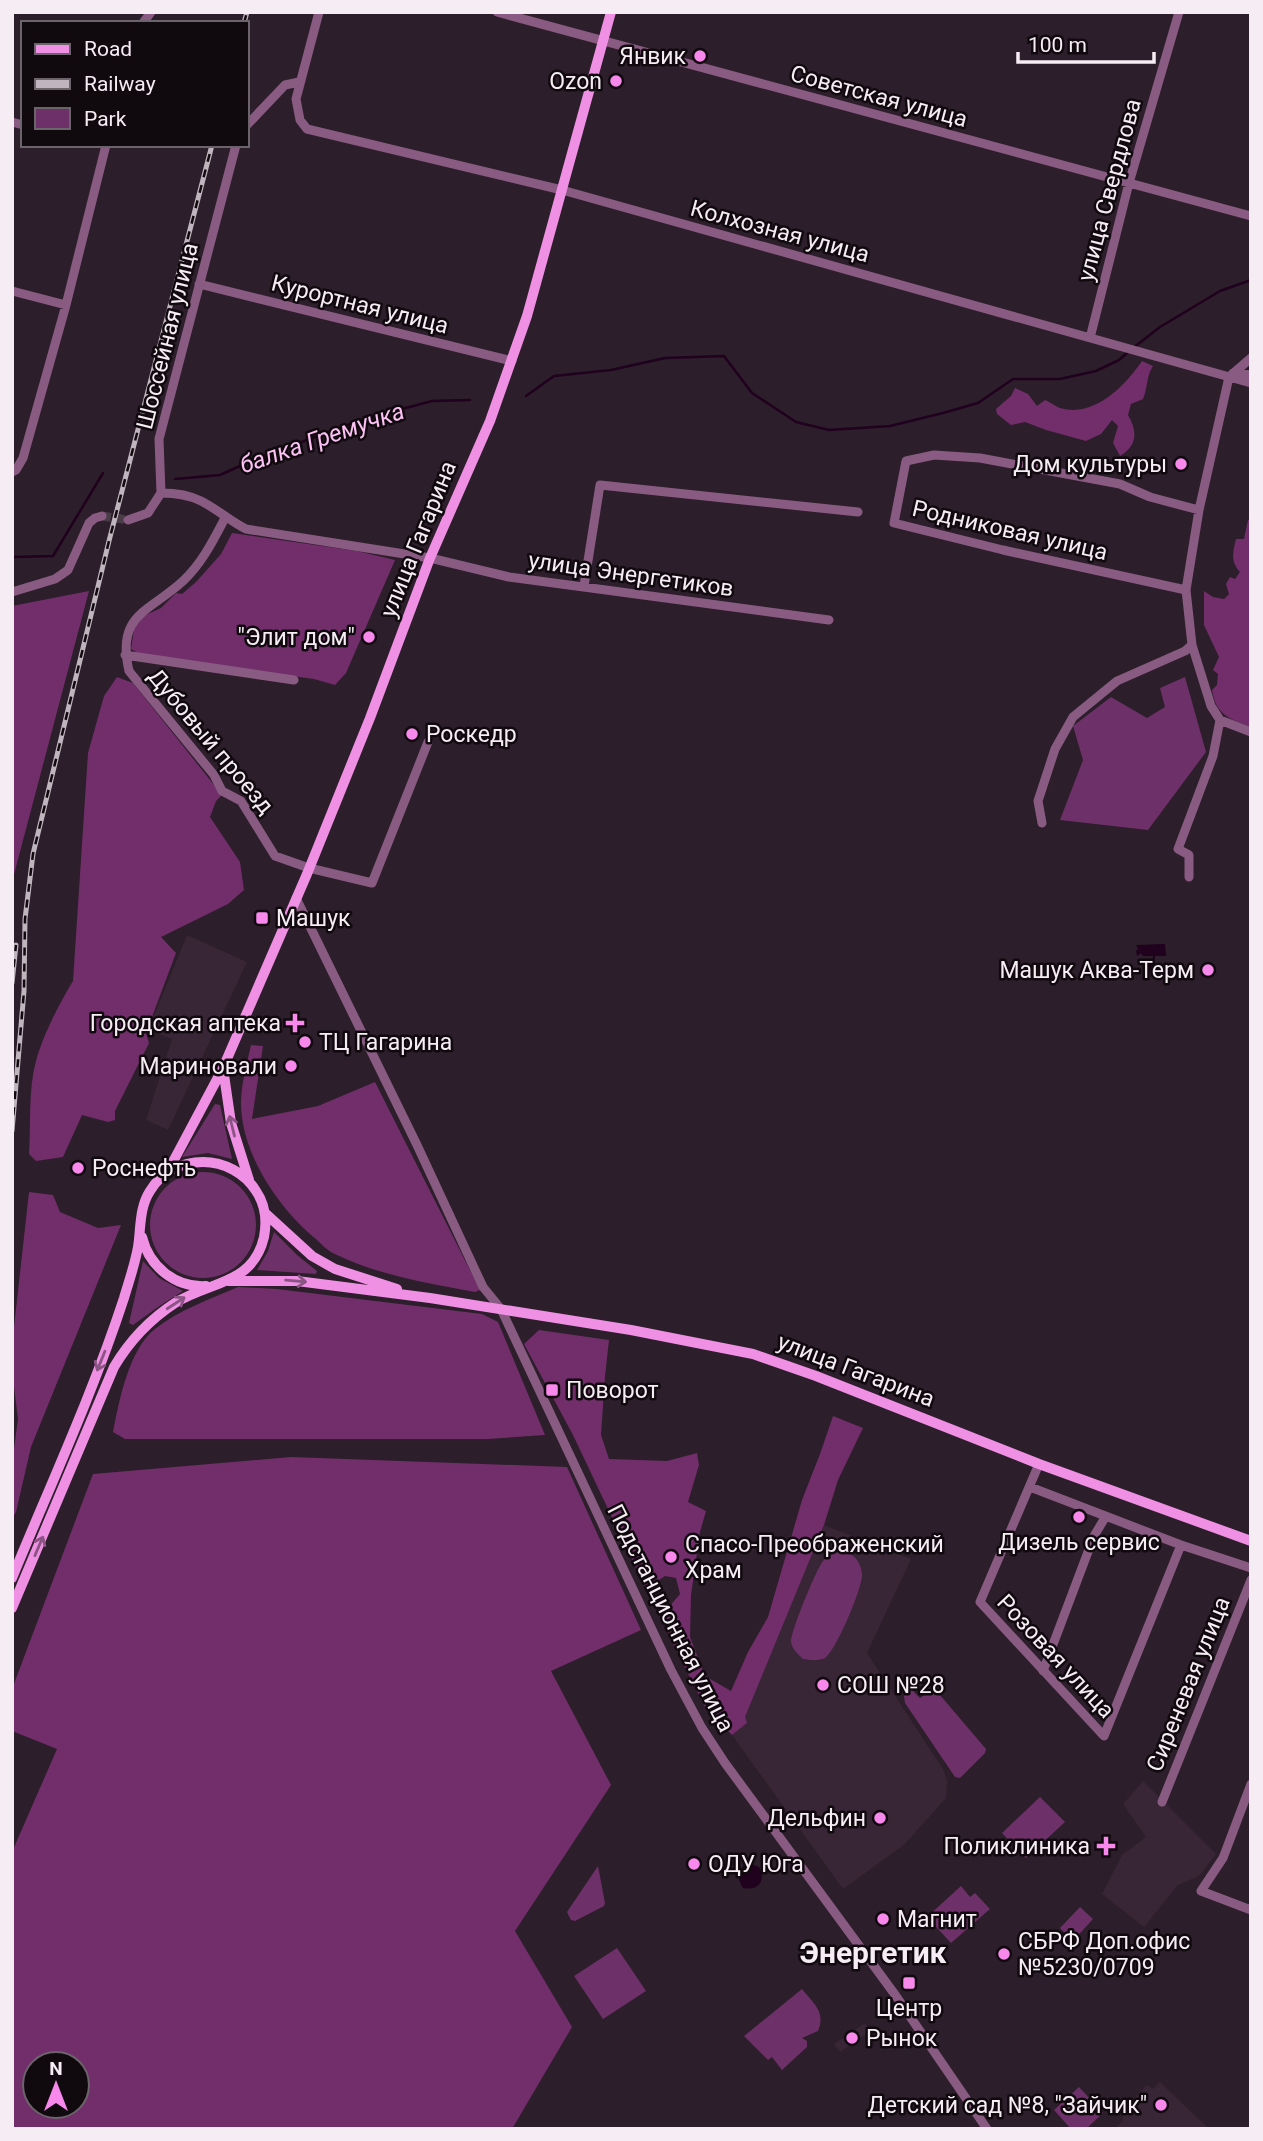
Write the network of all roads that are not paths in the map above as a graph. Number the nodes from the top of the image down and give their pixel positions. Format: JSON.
{"nodes":[{"id":1,"x":319,"y":12,"type":"edge"},
{"id":2,"x":611,"y":12,"type":"edge"},
{"id":3,"x":1179,"y":12,"type":"edge"},
{"id":4,"x":494,"y":15,"type":"edge"},
{"id":5,"x":601,"y":42,"type":"junction"},
{"id":6,"x":299,"y":82,"type":"junction"},
{"id":7,"x":248,"y":124,"type":"edge"},
{"id":8,"x":103,"y":147,"type":"edge"},
{"id":9,"x":235,"y":147,"type":"edge"},
{"id":10,"x":1129,"y":183,"type":"junction"},
{"id":11,"x":562,"y":190,"type":"junction"},
{"id":12,"x":1251,"y":216,"type":"edge"},
{"id":13,"x":199,"y":284,"type":"junction"},
{"id":14,"x":12,"y":291,"type":"edge"},
{"id":15,"x":66,"y":305,"type":"junction"},
{"id":16,"x":1090,"y":338,"type":"junction"},
{"id":17,"x":1251,"y":358,"type":"edge"},
{"id":18,"x":512,"y":361,"type":"junction"},
{"id":19,"x":1231,"y":375,"type":"junction"},
{"id":20,"x":1251,"y":375,"type":"edge"},
{"id":21,"x":1251,"y":383,"type":"edge"},
{"id":22,"x":12,"y":472,"type":"edge"},
{"id":23,"x":161,"y":493,"type":"junction"},
{"id":24,"x":1199,"y":510,"type":"junction"},
{"id":25,"x":858,"y":512,"type":"dead end"},
{"id":26,"x":102,"y":516,"type":"dead end"},
{"id":27,"x":225,"y":518,"type":"junction"},
{"id":28,"x":128,"y":520,"type":"tunnel mouth"},
{"id":29,"x":430,"y":558,"type":"junction"},
{"id":30,"x":584,"y":586,"type":"junction"},
{"id":31,"x":1186,"y":590,"type":"junction"},
{"id":32,"x":12,"y":592,"type":"edge"},
{"id":33,"x":829,"y":620,"type":"dead end"},
{"id":34,"x":1192,"y":645,"type":"junction"},
{"id":35,"x":125,"y":655,"type":"junction"},
{"id":36,"x":294,"y":680,"type":"dead end"},
{"id":37,"x":1220,"y":720,"type":"junction"},
{"id":38,"x":1251,"y":732,"type":"edge"},
{"id":39,"x":428,"y":743,"type":"dead end"},
{"id":40,"x":1042,"y":823,"type":"dead end"},
{"id":41,"x":309,"y":869,"type":"junction"},
{"id":42,"x":1189,"y":877,"type":"dead end"},
{"id":43,"x":296,"y":898,"type":"junction"},
{"id":44,"x":223,"y":1068,"type":"junction"},
{"id":45,"x":167,"y":1173,"type":"junction"},
{"id":46,"x":251,"y":1183,"type":"junction"},
{"id":47,"x":265,"y":1213,"type":"junction"},
{"id":48,"x":140,"y":1230,"type":"junction"},
{"id":49,"x":228,"y":1281,"type":"junction"},
{"id":50,"x":216,"y":1285,"type":"junction"},
{"id":51,"x":430,"y":1298,"type":"junction"},
{"id":52,"x":501,"y":1309,"type":"junction"},
{"id":53,"x":1040,"y":1464,"type":"junction"},
{"id":54,"x":1030,"y":1487,"type":"junction"},
{"id":55,"x":1106,"y":1516,"type":"junction"},
{"id":56,"x":1251,"y":1541,"type":"edge"},
{"id":57,"x":1181,"y":1545,"type":"junction"},
{"id":58,"x":1251,"y":1568,"type":"edge"},
{"id":59,"x":12,"y":1578,"type":"edge"},
{"id":60,"x":1251,"y":1580,"type":"edge"},
{"id":61,"x":12,"y":1608,"type":"edge"},
{"id":62,"x":1043,"y":1671,"type":"junction"},
{"id":63,"x":1251,"y":1784,"type":"edge"},
{"id":64,"x":1162,"y":1802,"type":"dead end"},
{"id":65,"x":1251,"y":1910,"type":"edge"},
{"id":66,"x":987,"y":2129,"type":"edge"}],
"edges":[{"from":1,"to":6,"type":"street"},
{"from":2,"to":5,"type":"main road","name":"улица Гагарина"},
{"from":3,"to":10,"type":"street","name":"улица Свердлова"},
{"from":4,"to":5,"type":"street","name":"Советская улица"},
{"from":5,"to":10,"type":"street","name":"Советская улица"},
{"from":5,"to":11,"type":"main road","name":"улица Гагарина"},
{"from":6,"to":7,"type":"street"},
{"from":6,"to":11,"type":"street","name":"Колхозная улица"},
{"from":8,"to":15,"type":"street"},
{"from":9,"to":13,"type":"street","name":"Шоссейная улица"},
{"from":10,"to":12,"type":"street","name":"Советская улица"},
{"from":10,"to":16,"type":"street","name":"улица Свердлова"},
{"from":11,"to":16,"type":"street","name":"Колхозная улица"},
{"from":11,"to":18,"type":"main road","name":"улица Гагарина"},
{"from":13,"to":18,"type":"street","name":"Курортная улица"},
{"from":13,"to":23,"type":"street","name":"Шоссейная улица"},
{"from":14,"to":15,"type":"street"},
{"from":15,"to":22,"type":"street"},
{"from":16,"to":19,"type":"street","name":"Колхозная улица"},
{"from":17,"to":19,"type":"street"},
{"from":18,"to":29,"type":"main road","name":"улица Гагарина"},
{"from":19,"to":20,"type":"street","name":"Колхозная улица"},
{"from":19,"to":21,"type":"street","name":"Колхозная улица"},
{"from":19,"to":24,"type":"street"},
{"from":23,"to":27,"type":"street","name":"улица Энергетиков"},
{"from":23,"to":28,"type":"street"},
{"from":24,"to":31,"type":"street"},
{"from":24,"to":31,"type":"street","name":"Родниковая улица"},
{"from":25,"to":30,"type":"street"},
{"from":26,"to":32,"type":"street"},
{"from":27,"to":29,"type":"street","name":"улица Энергетиков"},
{"from":27,"to":35,"type":"street"},
{"from":29,"to":30,"type":"street","name":"улица Энергетиков"},
{"from":29,"to":41,"type":"main road","name":"улица Гагарина"},
{"from":30,"to":33,"type":"street","name":"улица Энергетиков"},
{"from":31,"to":34,"type":"street"},
{"from":34,"to":37,"type":"street"},
{"from":34,"to":40,"type":"street"},
{"from":35,"to":36,"type":"street","name":"Дубовый проезд"},
{"from":35,"to":41,"type":"street","name":"Дубовый проезд"},
{"from":37,"to":38,"type":"street"},
{"from":37,"to":42,"type":"street"},
{"from":39,"to":41,"type":"street","name":"Дубовый проезд"},
{"from":41,"to":43,"type":"main road","name":"улица Гагарина"},
{"from":43,"to":44,"type":"main road","name":"улица Гагарина"},
{"from":43,"to":52,"type":"street","name":"Подстанционная улица"},
{"from":44,"to":45,"type":"main road","name":"улица Гагарина"},
{"from":46,"to":44,"type":"main road","one_way":true},
{"from":45,"to":46,"type":"main road"},
{"from":45,"to":48,"type":"main road"},
{"from":46,"to":47,"type":"main road"},
{"from":47,"to":49,"type":"main road"},
{"from":47,"to":51,"type":"main road"},
{"from":48,"to":50,"type":"main road"},
{"from":48,"to":59,"type":"main road","one_way":true},
{"from":49,"to":50,"type":"main road"},
{"from":49,"to":51,"type":"main road","one_way":true},
{"from":61,"to":50,"type":"main road","one_way":true},
{"from":51,"to":52,"type":"main road","name":"улица Гагарина"},
{"from":52,"to":53,"type":"main road","name":"улица Гагарина"},
{"from":52,"to":66,"type":"street","name":"Подстанционная улица"},
{"from":53,"to":54,"type":"street"},
{"from":53,"to":56,"type":"main road","name":"улица Гагарина"},
{"from":54,"to":55,"type":"street"},
{"from":54,"to":62,"type":"street","name":"Розовая улица"},
{"from":55,"to":57,"type":"street"},
{"from":55,"to":62,"type":"street"},
{"from":57,"to":58,"type":"street"},
{"from":57,"to":62,"type":"street","name":"Розовая улица"},
{"from":60,"to":64,"type":"street","name":"Сиреневая улица"},
{"from":63,"to":65,"type":"street"}]}
